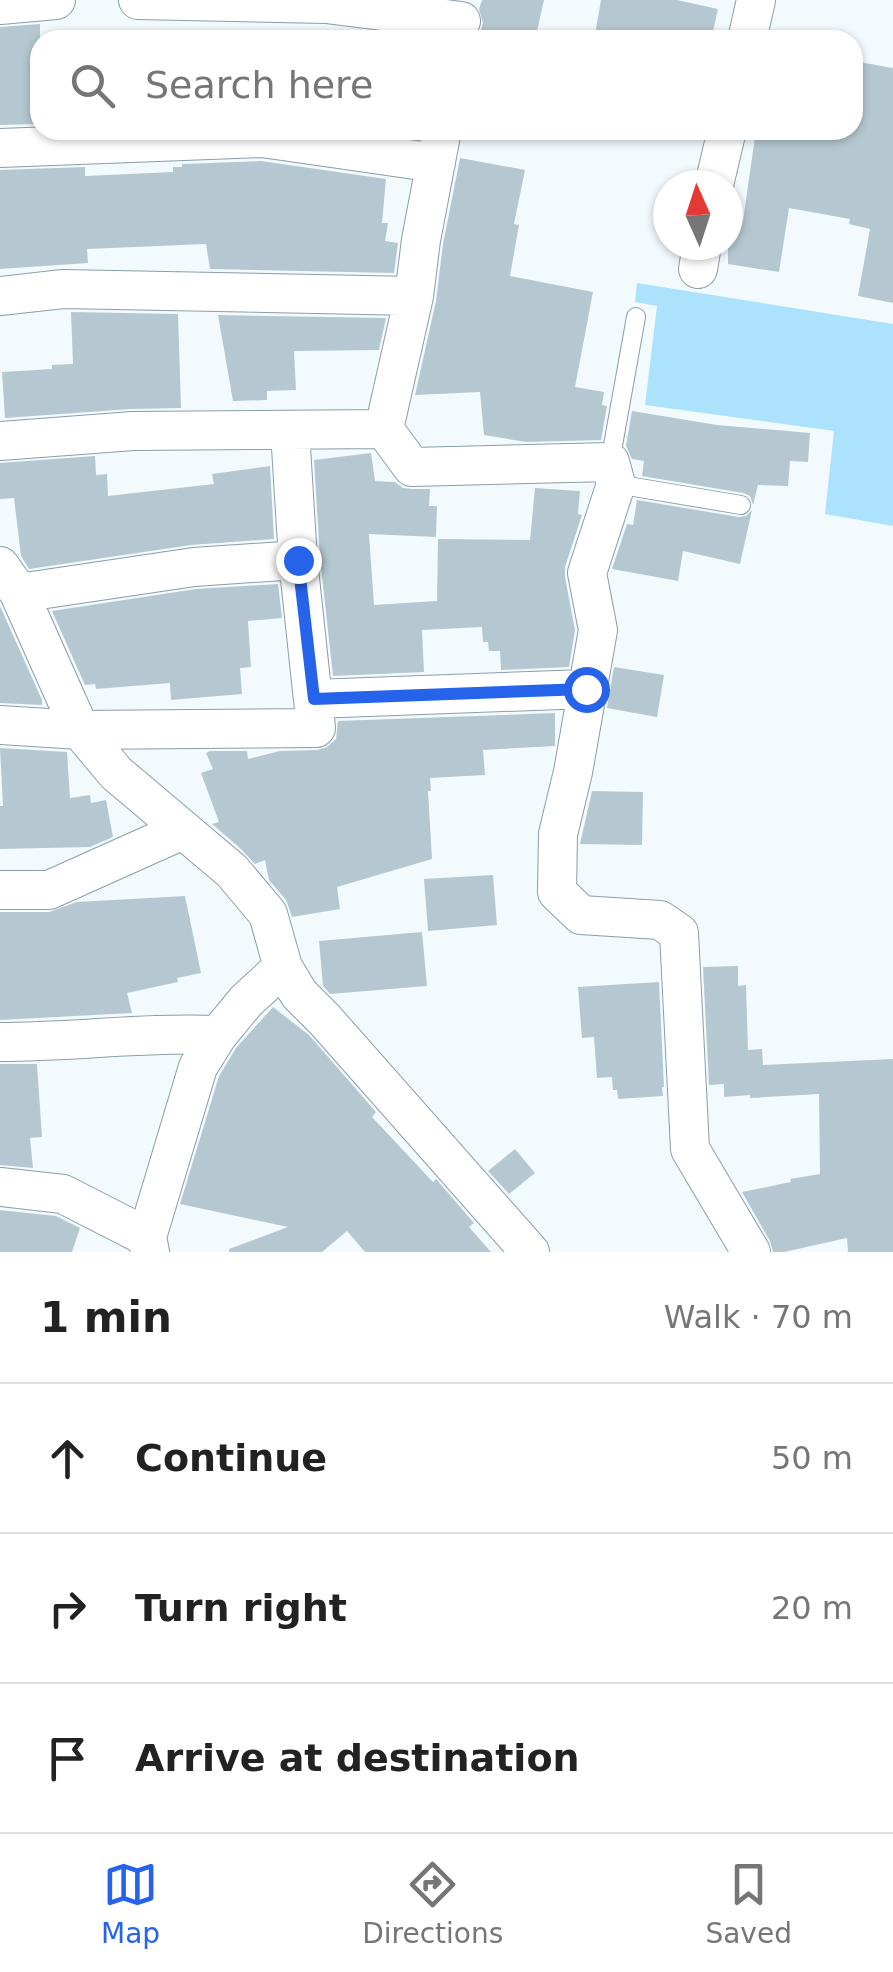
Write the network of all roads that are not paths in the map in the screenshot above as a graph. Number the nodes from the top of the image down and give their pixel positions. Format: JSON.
{"nodes":[{"id":1,"x":56,"y":0,"type":"edge"},
{"id":2,"x":138,"y":0,"type":"edge"},
{"id":3,"x":756,"y":0,"type":"edge"},
{"id":4,"x":0,"y":5,"type":"edge"},
{"id":5,"x":461,"y":20,"type":"edge"},
{"id":6,"x":749,"y":30,"type":"edge"},
{"id":7,"x":210,"y":140,"type":"edge"},
{"id":8,"x":301,"y":140,"type":"edge"},
{"id":9,"x":724,"y":140,"type":"edge"},
{"id":10,"x":439,"y":147,"type":"edge"},
{"id":11,"x":0,"y":148,"type":"edge"},
{"id":12,"x":717,"y":170,"type":"edge"},
{"id":13,"x":0,"y":296,"type":"edge"},
{"id":14,"x":414,"y":296,"type":"junction"},
{"id":15,"x":636,"y":317,"type":"dead end"},
{"id":16,"x":384,"y":429,"type":"junction"},
{"id":17,"x":290,"y":431,"type":"junction"},
{"id":18,"x":0,"y":441,"type":"edge"},
{"id":19,"x":613,"y":473,"type":"junction"},
{"id":20,"x":740,"y":505,"type":"dead end"},
{"id":21,"x":298,"y":560,"type":"junction"},
{"id":22,"x":10,"y":580,"type":"edge"},
{"id":23,"x":586,"y":689,"type":"junction"},
{"id":24,"x":314,"y":699,"type":"junction"},
{"id":25,"x":0,"y":725,"type":"edge"},
{"id":26,"x":80,"y":730,"type":"junction"},
{"id":27,"x":183,"y":830,"type":"junction"},
{"id":28,"x":0,"y":890,"type":"edge"},
{"id":29,"x":283,"y":967,"type":"junction"},
{"id":30,"x":218,"y":1036,"type":"junction"},
{"id":31,"x":0,"y":1042,"type":"edge"},
{"id":32,"x":0,"y":1186,"type":"edge"},
{"id":33,"x":148,"y":1244,"type":"edge"},
{"id":34,"x":530,"y":1252,"type":"edge"},
{"id":35,"x":751,"y":1252,"type":"edge"}],
"edges":[{"from":1,"to":4,"type":"street"},
{"from":2,"to":5,"type":"street"},
{"from":3,"to":6,"type":"street"},
{"from":7,"to":11,"type":"street"},
{"from":8,"to":10,"type":"street"},
{"from":9,"to":12,"type":"street"},
{"from":10,"to":14,"type":"street"},
{"from":13,"to":14,"type":"street"},
{"from":14,"to":16,"type":"street"},
{"from":15,"to":19,"type":"lane"},
{"from":16,"to":17,"type":"street"},
{"from":16,"to":19,"type":"street"},
{"from":17,"to":18,"type":"street"},
{"from":17,"to":21,"type":"street"},
{"from":19,"to":20,"type":"lane"},
{"from":19,"to":23,"type":"street"},
{"from":21,"to":22,"type":"street"},
{"from":21,"to":24,"type":"street"},
{"from":22,"to":26,"type":"street"},
{"from":23,"to":24,"type":"street"},
{"from":23,"to":35,"type":"street"},
{"from":24,"to":26,"type":"street"},
{"from":25,"to":26,"type":"street"},
{"from":26,"to":27,"type":"street"},
{"from":27,"to":28,"type":"street"},
{"from":27,"to":29,"type":"street"},
{"from":29,"to":30,"type":"street"},
{"from":29,"to":34,"type":"street"},
{"from":30,"to":31,"type":"street"},
{"from":30,"to":33,"type":"street"},
{"from":32,"to":33,"type":"street"}]}
